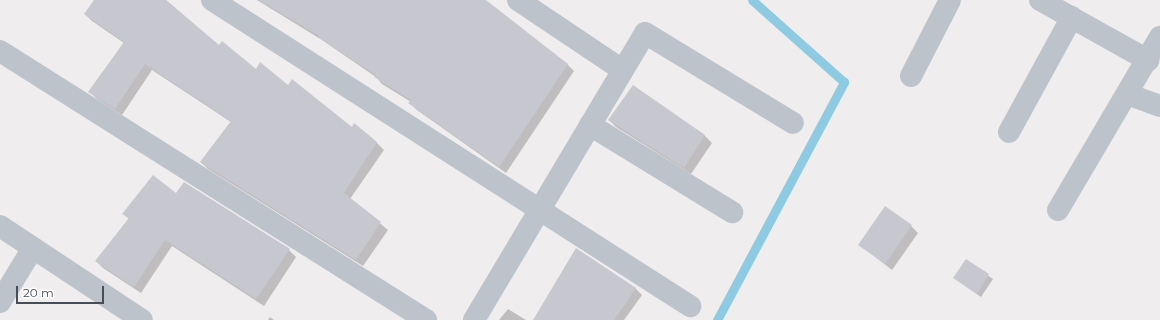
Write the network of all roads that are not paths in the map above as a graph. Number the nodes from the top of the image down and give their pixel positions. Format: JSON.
{"nodes":[{"id":1,"x":212,"y":0,"type":"edge"},
{"id":2,"x":518,"y":0,"type":"edge"},
{"id":3,"x":950,"y":0,"type":"edge"},
{"id":4,"x":1040,"y":0,"type":"edge"},
{"id":5,"x":1072,"y":18,"type":"junction"},
{"id":6,"x":1160,"y":37,"type":"edge"},
{"id":7,"x":0,"y":51,"type":"edge"},
{"id":8,"x":1148,"y":60,"type":"junction"},
{"id":9,"x":622,"y":70,"type":"junction"},
{"id":10,"x":911,"y":76,"type":"dead end"},
{"id":11,"x":1127,"y":94,"type":"junction"},
{"id":12,"x":1160,"y":106,"type":"edge"},
{"id":13,"x":793,"y":123,"type":"dead end"},
{"id":14,"x":590,"y":125,"type":"junction"},
{"id":15,"x":1009,"y":132,"type":"dead end"},
{"id":16,"x":540,"y":209,"type":"junction"},
{"id":17,"x":1058,"y":210,"type":"dead end"},
{"id":18,"x":732,"y":212,"type":"dead end"},
{"id":19,"x":0,"y":226,"type":"edge"},
{"id":20,"x":33,"y":248,"type":"junction"},
{"id":21,"x":0,"y":302,"type":"edge"},
{"id":22,"x":690,"y":306,"type":"dead end"},
{"id":23,"x":142,"y":320,"type":"edge"},
{"id":24,"x":426,"y":320,"type":"edge"},
{"id":25,"x":474,"y":320,"type":"edge"}],
"edges":[{"from":1,"to":16,"type":"street"},
{"from":2,"to":9,"type":"street"},
{"from":3,"to":10,"type":"street"},
{"from":4,"to":5,"type":"street"},
{"from":5,"to":8,"type":"street"},
{"from":5,"to":15,"type":"street"},
{"from":6,"to":8,"type":"street"},
{"from":7,"to":24,"type":"street"},
{"from":8,"to":11,"type":"street"},
{"from":9,"to":13,"type":"street"},
{"from":9,"to":14,"type":"street"},
{"from":11,"to":12,"type":"street"},
{"from":11,"to":17,"type":"street"},
{"from":14,"to":16,"type":"street"},
{"from":14,"to":18,"type":"street"},
{"from":16,"to":22,"type":"street"},
{"from":16,"to":25,"type":"street"},
{"from":19,"to":20,"type":"street"},
{"from":20,"to":21,"type":"street"},
{"from":20,"to":23,"type":"street"}]}
